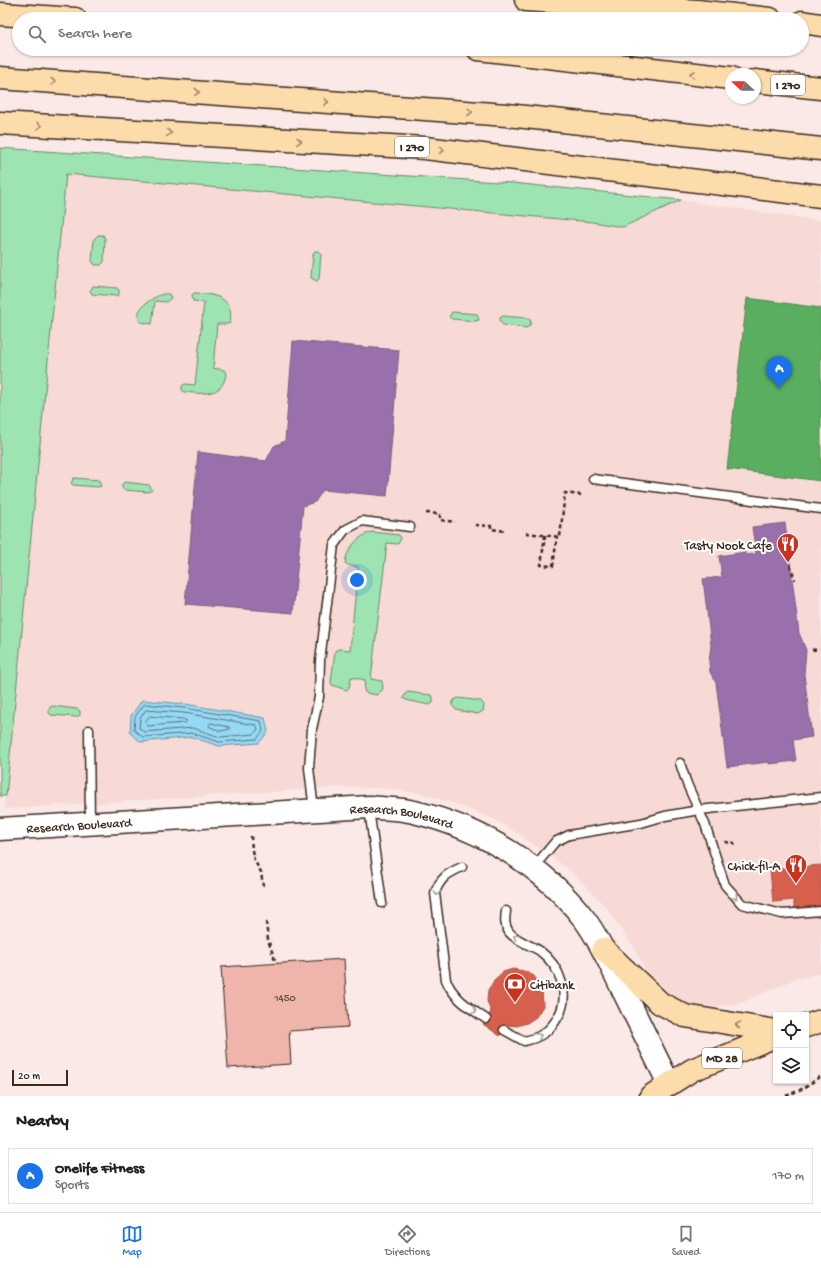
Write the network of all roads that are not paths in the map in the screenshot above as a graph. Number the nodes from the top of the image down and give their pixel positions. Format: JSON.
{"nodes":[{"id":1,"x":526,"y":0,"type":"edge"},
{"id":2,"x":706,"y":12,"type":"edge"},
{"id":3,"x":0,"y":14,"type":"edge"},
{"id":4,"x":12,"y":15,"type":"edge"},
{"id":5,"x":809,"y":23,"type":"edge"},
{"id":6,"x":821,"y":24,"type":"edge"},
{"id":7,"x":539,"y":56,"type":"edge"},
{"id":8,"x":725,"y":77,"type":"edge"},
{"id":9,"x":0,"y":78,"type":"edge"},
{"id":10,"x":761,"y":82,"type":"edge"},
{"id":11,"x":821,"y":88,"type":"edge"},
{"id":12,"x":0,"y":123,"type":"edge"},
{"id":13,"x":821,"y":150,"type":"edge"},
{"id":14,"x":821,"y":196,"type":"edge"},
{"id":15,"x":593,"y":479,"type":"dead end"},
{"id":16,"x":821,"y":509,"type":"edge"},
{"id":17,"x":410,"y":527,"type":"dead end"},
{"id":18,"x":89,"y":730,"type":"dead end"},
{"id":19,"x":680,"y":763,"type":"dead end"},
{"id":20,"x":821,"y":797,"type":"edge"},
{"id":21,"x":369,"y":807,"type":"junction"},
{"id":22,"x":314,"y":810,"type":"junction"},
{"id":23,"x":699,"y":810,"type":"junction"},
{"id":24,"x":90,"y":824,"type":"junction"},
{"id":25,"x":0,"y":829,"type":"edge"},
{"id":26,"x":462,"y":867,"type":"dead end"},
{"id":27,"x":534,"y":867,"type":"junction"},
{"id":28,"x":382,"y":903,"type":"dead end"},
{"id":29,"x":506,"y":911,"type":"dead end"},
{"id":30,"x":821,"y":911,"type":"edge"},
{"id":31,"x":603,"y":950,"type":"junction"},
{"id":32,"x":486,"y":1019,"type":"dead end"},
{"id":33,"x":821,"y":1022,"type":"edge"},
{"id":34,"x":809,"y":1025,"type":"edge"},
{"id":35,"x":504,"y":1030,"type":"dead end"},
{"id":36,"x":773,"y":1031,"type":"edge"},
{"id":37,"x":773,"y":1037,"type":"edge"},
{"id":38,"x":669,"y":1084,"type":"junction"},
{"id":39,"x":651,"y":1096,"type":"edge"}],
"edges":[{"from":1,"to":2,"type":"main road"},
{"from":3,"to":4,"type":"main road"},
{"from":5,"to":6,"type":"main road"},
{"from":8,"to":7,"type":"main road","one_way":true},
{"from":9,"to":13,"type":"main road","one_way":true},
{"from":10,"to":11,"type":"main road","number":"I 270"},
{"from":12,"to":14,"type":"main road","number":"I 270","one_way":true},
{"from":15,"to":16,"type":"lane"},
{"from":17,"to":22,"type":"lane"},
{"from":18,"to":24,"type":"lane"},
{"from":19,"to":23,"type":"lane"},
{"from":20,"to":23,"type":"lane"},
{"from":21,"to":22,"type":"street","name":"Research Boulevard"},
{"from":21,"to":27,"type":"street","name":"Research Boulevard"},
{"from":21,"to":28,"type":"lane"},
{"from":22,"to":24,"type":"street","name":"Research Boulevard"},
{"from":23,"to":27,"type":"lane"},
{"from":23,"to":30,"type":"lane","one_way":true},
{"from":24,"to":25,"type":"street","name":"Research Boulevard"},
{"from":26,"to":32,"type":"lane","one_way":true},
{"from":27,"to":31,"type":"street","name":"Research Boulevard"},
{"from":35,"to":29,"type":"lane","one_way":true},
{"from":36,"to":31,"type":"main road","one_way":true},
{"from":31,"to":38,"type":"street","name":"Research Boulevard"},
{"from":33,"to":34,"type":"main road"},
{"from":37,"to":38,"type":"main road","number":"MD 28"},
{"from":38,"to":39,"type":"main road","number":"MD 28"}]}
